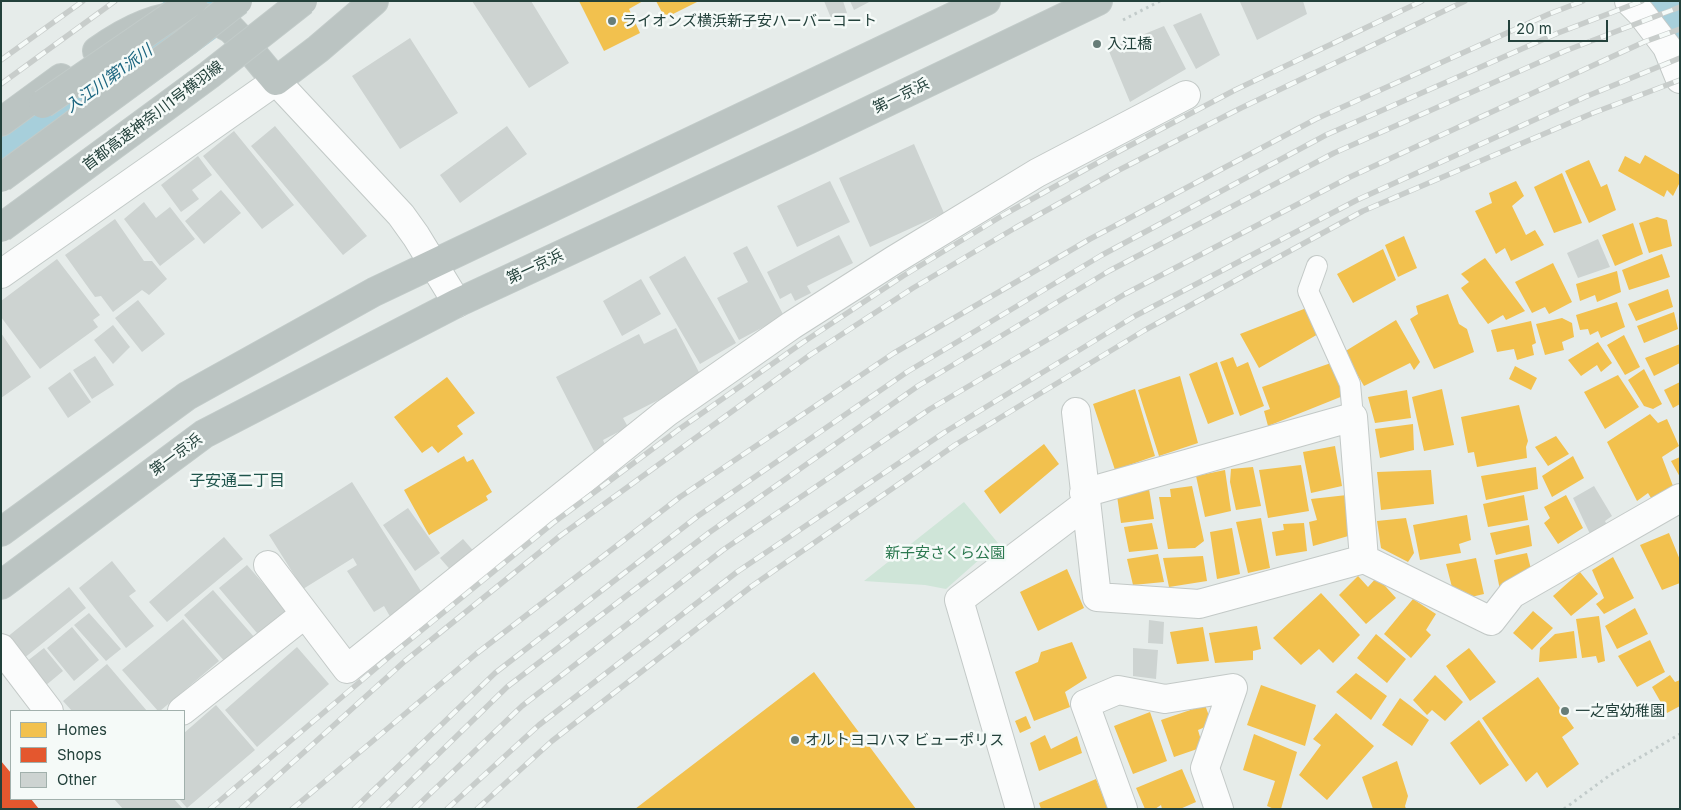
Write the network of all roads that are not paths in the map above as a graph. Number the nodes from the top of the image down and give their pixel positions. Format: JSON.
{"nodes":[{"id":1,"x":193,"y":1,"type":"edge"},
{"id":2,"x":238,"y":1,"type":"edge"},
{"id":3,"x":303,"y":1,"type":"edge"},
{"id":4,"x":374,"y":1,"type":"edge"},
{"id":5,"x":986,"y":1,"type":"edge"},
{"id":6,"x":1098,"y":1,"type":"edge"},
{"id":7,"x":1629,"y":1,"type":"edge"},
{"id":8,"x":1680,"y":79,"type":"edge"},
{"id":9,"x":276,"y":81,"type":"junction"},
{"id":10,"x":1186,"y":95,"type":"dead end"},
{"id":11,"x":1,"y":122,"type":"edge"},
{"id":12,"x":1,"y":134,"type":"edge"},
{"id":13,"x":1,"y":178,"type":"edge"},
{"id":14,"x":1,"y":228,"type":"edge"},
{"id":15,"x":433,"y":264,"type":"junction"},
{"id":16,"x":1317,"y":266,"type":"dead end"},
{"id":17,"x":1,"y":274,"type":"edge"},
{"id":18,"x":456,"y":303,"type":"junction"},
{"id":19,"x":1076,"y":412,"type":"dead end"},
{"id":20,"x":1353,"y":418,"type":"junction"},
{"id":21,"x":1085,"y":498,"type":"junction"},
{"id":22,"x":1680,"y":498,"type":"edge"},
{"id":23,"x":1,"y":532,"type":"edge"},
{"id":24,"x":1364,"y":560,"type":"junction"},
{"id":25,"x":268,"y":565,"type":"dead end"},
{"id":26,"x":1,"y":585,"type":"edge"},
{"id":27,"x":304,"y":614,"type":"junction"},
{"id":28,"x":1,"y":648,"type":"edge"},
{"id":29,"x":48,"y":710,"type":"edge"},
{"id":30,"x":183,"y":710,"type":"edge"},
{"id":31,"x":1020,"y":809,"type":"edge"},
{"id":32,"x":1123,"y":809,"type":"edge"},
{"id":33,"x":1219,"y":809,"type":"edge"}],
"edges":[{"from":1,"to":12,"type":"highway","bridge":true},
{"from":2,"to":13,"type":"highway","bridge":true},
{"from":3,"to":14,"type":"highway","name":"首都高速神奈川1号横羽線","bridge":true},
{"from":4,"to":9,"type":"highway"},
{"from":5,"to":15,"type":"highway"},
{"from":6,"to":18,"type":"highway","name":"第一京浜"},
{"from":7,"to":8,"type":"street"},
{"from":9,"to":11,"type":"highway"},
{"from":9,"to":15,"type":"street"},
{"from":9,"to":17,"type":"street"},
{"from":10,"to":27,"type":"street"},
{"from":15,"to":18,"type":"street"},
{"from":15,"to":23,"type":"highway"},
{"from":16,"to":20,"type":"lane"},
{"from":18,"to":26,"type":"highway","name":"第一京浜"},
{"from":19,"to":21,"type":"street"},
{"from":20,"to":21,"type":"street"},
{"from":20,"to":24,"type":"street"},
{"from":21,"to":24,"type":"street"},
{"from":21,"to":31,"type":"street"},
{"from":22,"to":24,"type":"street"},
{"from":25,"to":27,"type":"street"},
{"from":27,"to":30,"type":"street"},
{"from":28,"to":29,"type":"street"},
{"from":32,"to":33,"type":"street"}]}
